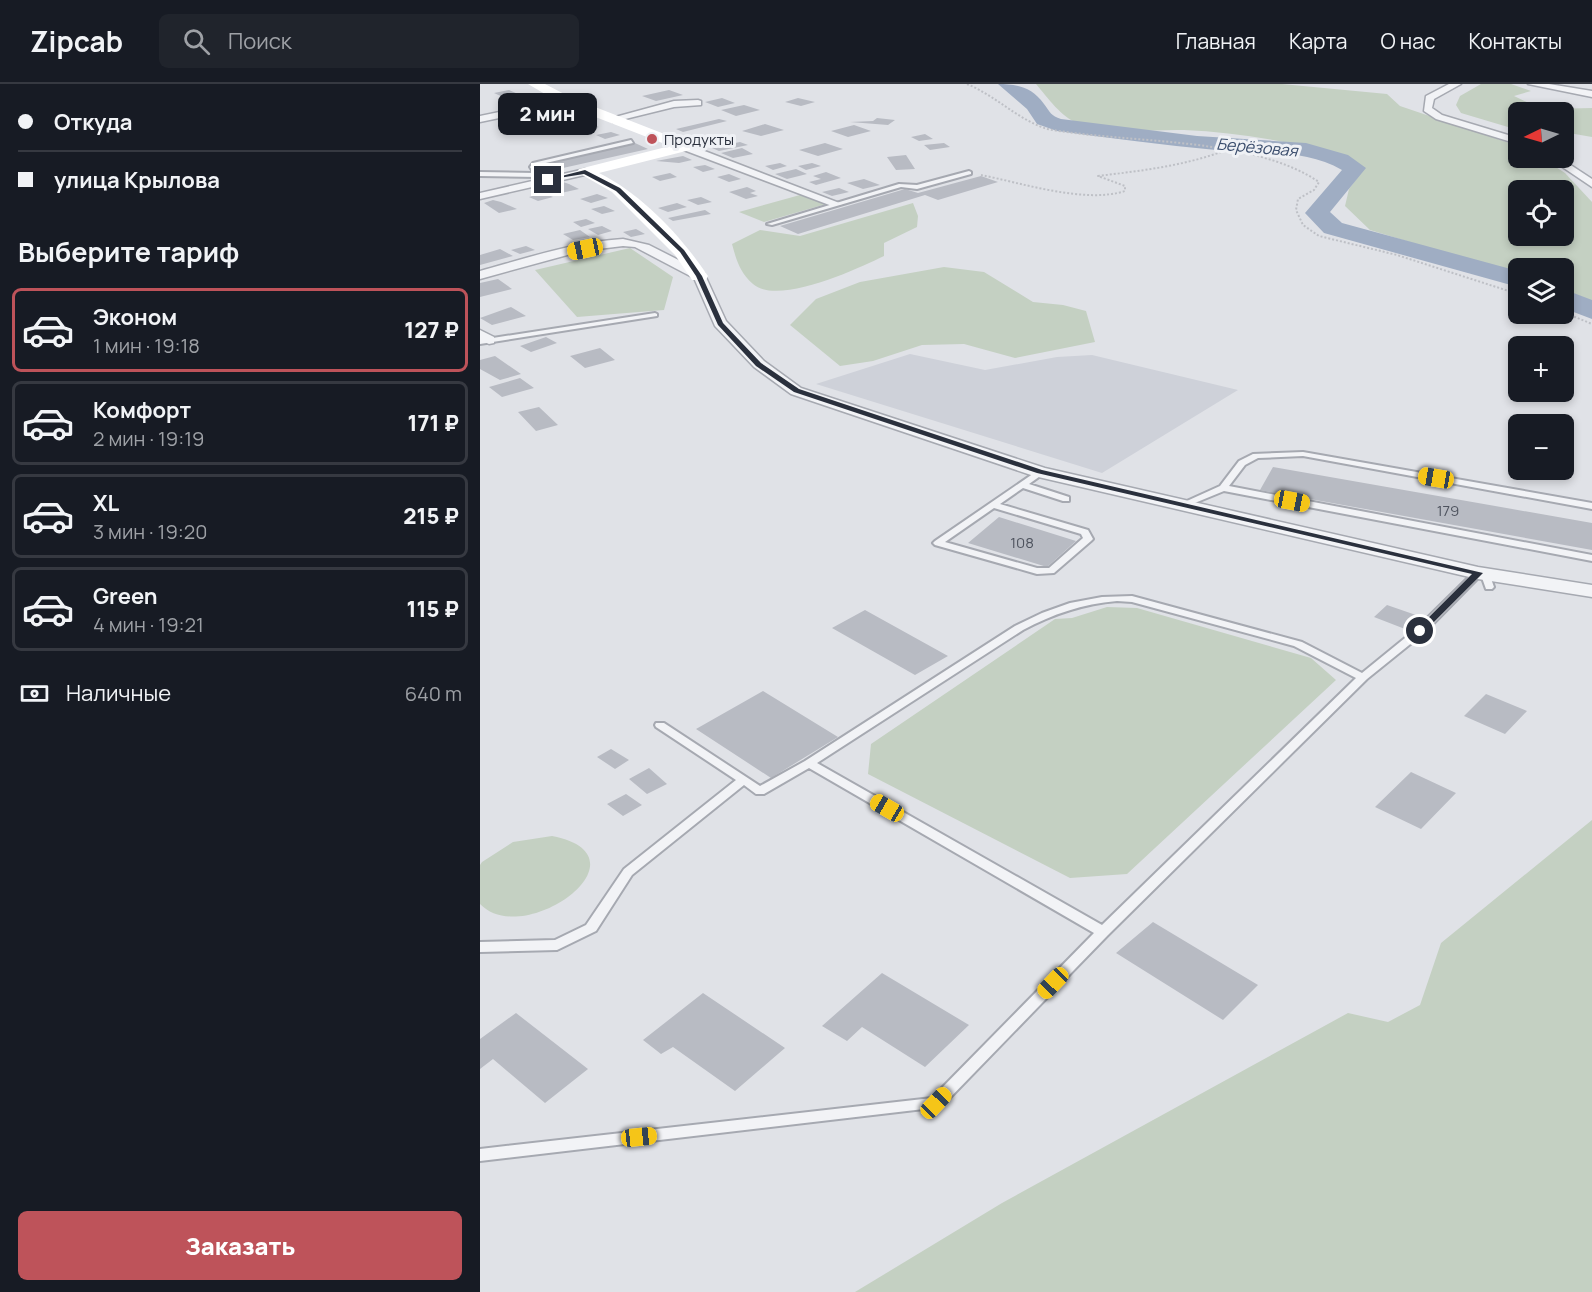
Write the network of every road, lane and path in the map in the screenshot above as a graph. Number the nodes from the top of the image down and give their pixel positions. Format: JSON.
{"nodes":[{"id":1,"x":535,"y":84,"type":"edge"},
{"id":2,"x":967,"y":84,"type":"edge"},
{"id":3,"x":1456,"y":84,"type":"edge"},
{"id":4,"x":1533,"y":84,"type":"edge"},
{"id":5,"x":1592,"y":94,"type":"edge"},
{"id":6,"x":700,"y":99,"type":"dead end"},
{"id":7,"x":567,"y":101,"type":"junction"},
{"id":8,"x":480,"y":119,"type":"edge"},
{"id":9,"x":613,"y":119,"type":"junction"},
{"id":10,"x":1508,"y":138,"type":"edge"},
{"id":11,"x":631,"y":142,"type":"dead end"},
{"id":12,"x":685,"y":147,"type":"junction"},
{"id":13,"x":1222,"y":152,"type":"junction"},
{"id":14,"x":1569,"y":168,"type":"edge"},
{"id":15,"x":585,"y":172,"type":"junction"},
{"id":16,"x":969,"y":173,"type":"joint"},
{"id":17,"x":480,"y":174,"type":"edge"},
{"id":18,"x":543,"y":177,"type":"junction"},
{"id":19,"x":1592,"y":184,"type":"edge"},
{"id":20,"x":480,"y":196,"type":"edge"},
{"id":21,"x":836,"y":204,"type":"junction"},
{"id":22,"x":770,"y":224,"type":"dead end"},
{"id":23,"x":480,"y":275,"type":"edge"},
{"id":24,"x":699,"y":276,"type":"junction"},
{"id":25,"x":1508,"y":291,"type":"edge"},
{"id":26,"x":655,"y":315,"type":"dead end"},
{"id":27,"x":1574,"y":317,"type":"edge"},
{"id":28,"x":1592,"y":324,"type":"edge"},
{"id":29,"x":483,"y":338,"type":"edge"},
{"id":30,"x":1040,"y":472,"type":"junction"},
{"id":31,"x":1023,"y":484,"type":"junction"},
{"id":32,"x":1223,"y":488,"type":"junction"},
{"id":33,"x":1066,"y":499,"type":"dead end"},
{"id":34,"x":993,"y":505,"type":"junction"},
{"id":35,"x":1182,"y":505,"type":"junction"},
{"id":36,"x":1592,"y":506,"type":"edge"},
{"id":37,"x":1592,"y":558,"type":"edge"},
{"id":38,"x":1479,"y":576,"type":"junction"},
{"id":39,"x":1592,"y":591,"type":"edge"},
{"id":40,"x":1363,"y":676,"type":"junction"},
{"id":41,"x":660,"y":725,"type":"dead end"},
{"id":42,"x":809,"y":763,"type":"junction"},
{"id":43,"x":743,"y":780,"type":"junction"},
{"id":44,"x":1103,"y":932,"type":"junction"},
{"id":45,"x":480,"y":947,"type":"edge"},
{"id":46,"x":480,"y":1155,"type":"edge"}],
"edges":[{"from":1,"to":7,"type":"street"},
{"from":2,"to":13,"type":"path"},
{"from":3,"to":10,"type":"street"},
{"from":4,"to":5,"type":"street"},
{"from":6,"to":9,"type":"street"},
{"from":7,"to":8,"type":"street"},
{"from":7,"to":9,"type":"street"},
{"from":9,"to":12,"type":"street"},
{"from":11,"to":18,"type":"lane"},
{"from":12,"to":15,"type":"street"},
{"from":12,"to":21,"type":"street"},
{"from":13,"to":16,"type":"path"},
{"from":13,"to":25,"type":"path"},
{"from":14,"to":19,"type":"street"},
{"from":15,"to":18,"type":"street"},
{"from":15,"to":24,"type":"street"},
{"from":16,"to":21,"type":"lane"},
{"from":17,"to":18,"type":"lane"},
{"from":18,"to":20,"type":"street"},
{"from":21,"to":22,"type":"lane"},
{"from":23,"to":24,"type":"street"},
{"from":24,"to":30,"type":"street"},
{"from":26,"to":29,"type":"lane"},
{"from":27,"to":28,"type":"path"},
{"from":30,"to":31,"type":"lane"},
{"from":30,"to":35,"type":"street"},
{"from":31,"to":33,"type":"lane"},
{"from":31,"to":34,"type":"lane"},
{"from":32,"to":35,"type":"lane"},
{"from":32,"to":36,"type":"lane"},
{"from":32,"to":37,"type":"lane"},
{"from":34,"to":34,"type":"lane"},
{"from":35,"to":38,"type":"street"},
{"from":38,"to":39,"type":"street"},
{"from":38,"to":40,"type":"lane"},
{"from":40,"to":42,"type":"lane"},
{"from":40,"to":44,"type":"lane"},
{"from":41,"to":43,"type":"lane"},
{"from":42,"to":43,"type":"lane"},
{"from":42,"to":44,"type":"lane"},
{"from":43,"to":45,"type":"lane"},
{"from":44,"to":46,"type":"lane"}]}
